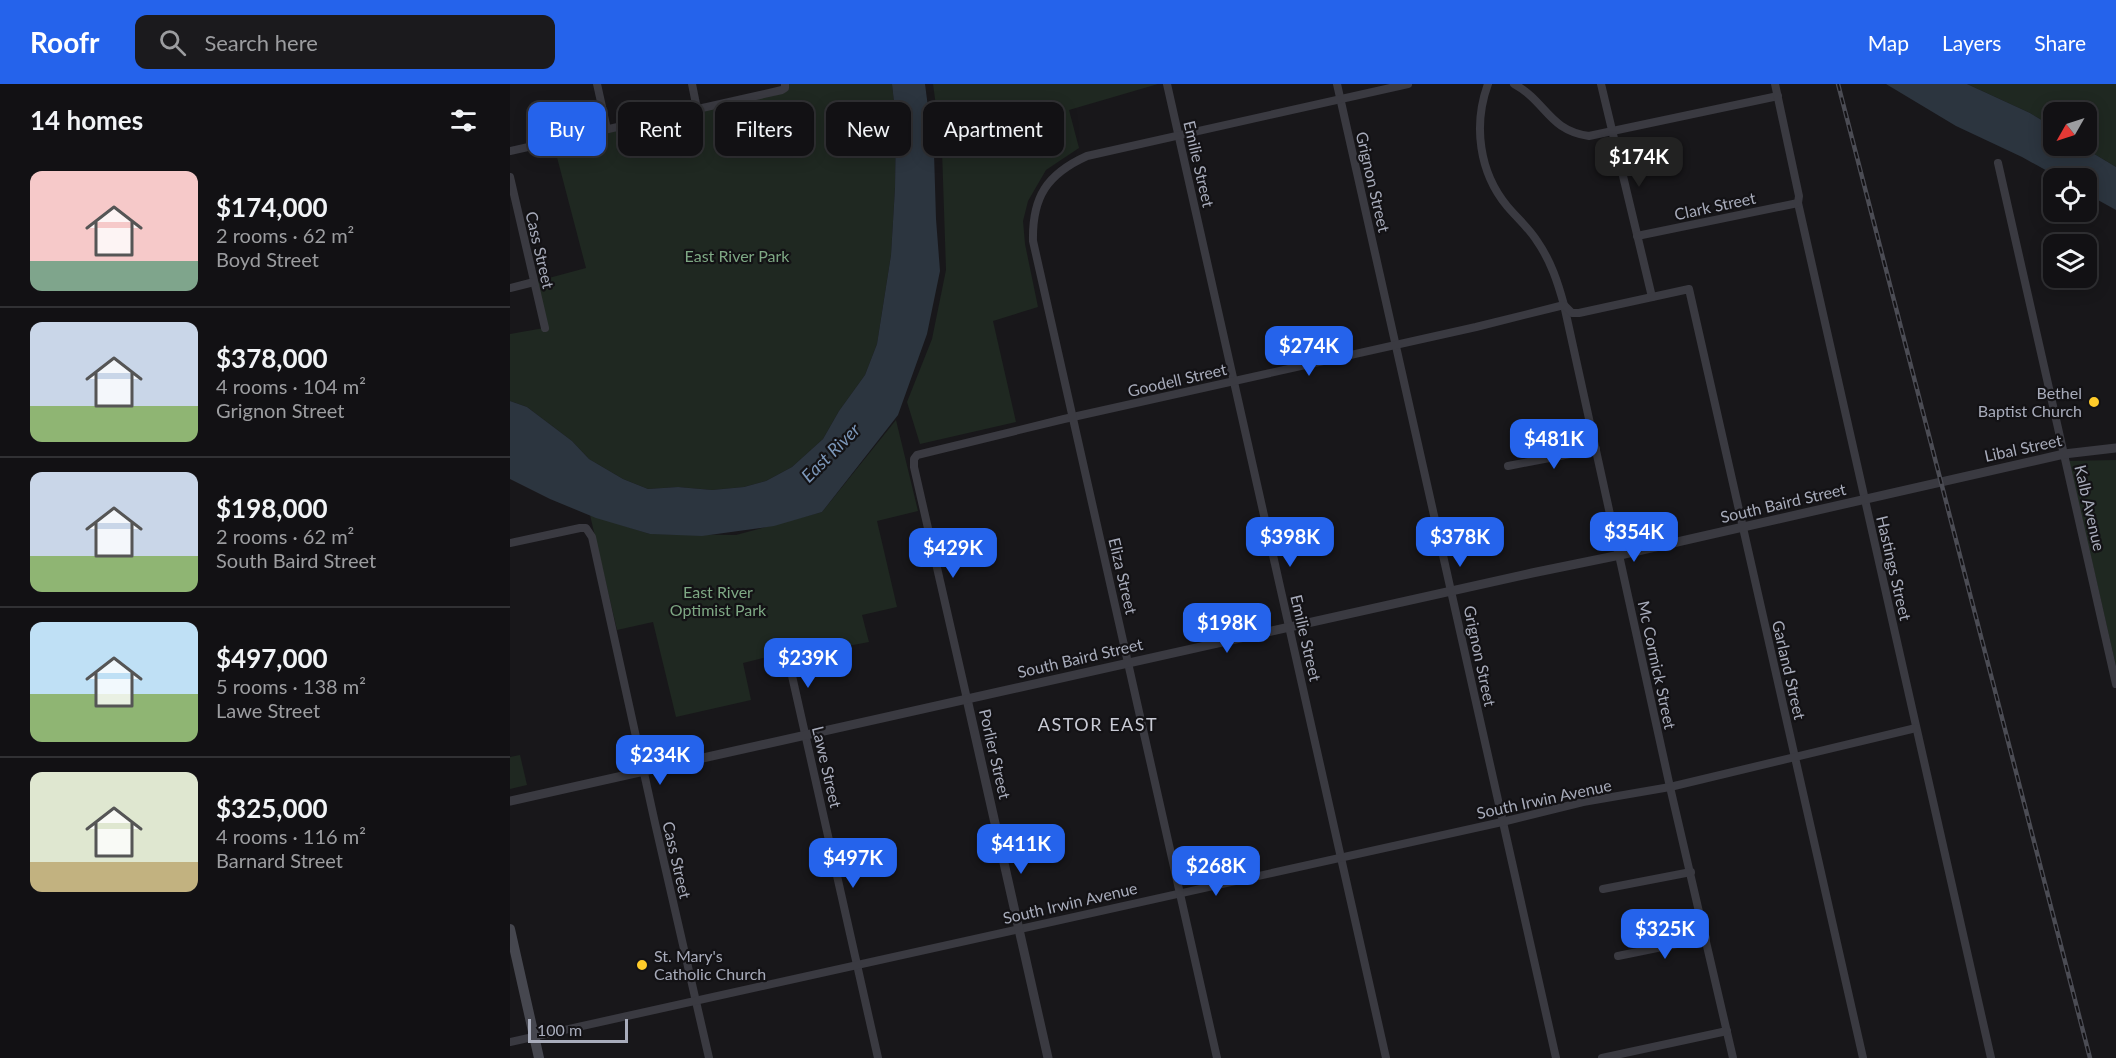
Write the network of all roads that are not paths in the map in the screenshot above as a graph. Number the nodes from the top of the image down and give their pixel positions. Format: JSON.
{"nodes":[{"id":1,"x":597,"y":84,"type":"edge"},
{"id":2,"x":692,"y":84,"type":"edge"},
{"id":3,"x":1167,"y":84,"type":"edge"},
{"id":4,"x":1337,"y":84,"type":"edge"},
{"id":5,"x":1408,"y":84,"type":"edge"},
{"id":6,"x":1488,"y":84,"type":"edge"},
{"id":7,"x":1514,"y":84,"type":"edge"},
{"id":8,"x":1601,"y":84,"type":"edge"},
{"id":9,"x":1775,"y":84,"type":"edge"},
{"id":10,"x":785,"y":86,"type":"edge"},
{"id":11,"x":1778,"y":96,"type":"junction"},
{"id":12,"x":1341,"y":99,"type":"junction"},
{"id":13,"x":696,"y":102,"type":"edge"},
{"id":14,"x":703,"y":107,"type":"edge"},
{"id":15,"x":618,"y":127,"type":"edge"},
{"id":16,"x":607,"y":129,"type":"junction"},
{"id":17,"x":1613,"y":133,"type":"junction"},
{"id":18,"x":1179,"y":135,"type":"junction"},
{"id":19,"x":510,"y":151,"type":"edge"},
{"id":20,"x":1998,"y":163,"type":"dead end"},
{"id":21,"x":510,"y":177,"type":"edge"},
{"id":22,"x":1798,"y":203,"type":"junction"},
{"id":23,"x":1637,"y":236,"type":"junction"},
{"id":24,"x":534,"y":282,"type":"junction"},
{"id":25,"x":510,"y":288,"type":"edge"},
{"id":26,"x":1689,"y":289,"type":"joint"},
{"id":27,"x":1652,"y":297,"type":"junction"},
{"id":28,"x":1564,"y":305,"type":"junction"},
{"id":29,"x":545,"y":328,"type":"dead end"},
{"id":30,"x":1396,"y":345,"type":"junction"},
{"id":31,"x":1234,"y":381,"type":"junction"},
{"id":32,"x":1073,"y":417,"type":"junction"},
{"id":33,"x":2116,"y":448,"type":"edge"},
{"id":34,"x":1596,"y":449,"type":"junction"},
{"id":35,"x":2064,"y":454,"type":"junction"},
{"id":36,"x":915,"y":457,"type":"joint"},
{"id":37,"x":1508,"y":466,"type":"dead end"},
{"id":38,"x":1937,"y":482,"type":"joint"},
{"id":39,"x":1864,"y":499,"type":"junction"},
{"id":40,"x":1742,"y":527,"type":"junction"},
{"id":41,"x":510,"y":543,"type":"edge"},
{"id":42,"x":1620,"y":555,"type":"junction"},
{"id":43,"x":1451,"y":590,"type":"junction"},
{"id":44,"x":1290,"y":627,"type":"junction"},
{"id":45,"x":788,"y":658,"type":"dead end"},
{"id":46,"x":1128,"y":663,"type":"junction"},
{"id":47,"x":2116,"y":684,"type":"edge"},
{"id":48,"x":967,"y":699,"type":"junction"},
{"id":49,"x":1916,"y":728,"type":"junction"},
{"id":50,"x":806,"y":735,"type":"junction"},
{"id":51,"x":1795,"y":756,"type":"junction"},
{"id":52,"x":644,"y":771,"type":"junction"},
{"id":53,"x":1670,"y":787,"type":"junction"},
{"id":54,"x":510,"y":801,"type":"edge"},
{"id":55,"x":1502,"y":822,"type":"junction"},
{"id":56,"x":1342,"y":856,"type":"junction"},
{"id":57,"x":1691,"y":872,"type":"junction"},
{"id":58,"x":1603,"y":889,"type":"dead end"},
{"id":59,"x":1180,"y":892,"type":"junction"},
{"id":60,"x":1019,"y":928,"type":"junction"},
{"id":61,"x":510,"y":929,"type":"edge"},
{"id":62,"x":1706,"y":938,"type":"junction"},
{"id":63,"x":1618,"y":956,"type":"dead end"},
{"id":64,"x":857,"y":964,"type":"junction"},
{"id":65,"x":696,"y":1000,"type":"junction"},
{"id":66,"x":1727,"y":1030,"type":"junction"},
{"id":67,"x":534,"y":1037,"type":"junction"},
{"id":68,"x":510,"y":1042,"type":"edge"},
{"id":69,"x":539,"y":1058,"type":"edge"},
{"id":70,"x":709,"y":1058,"type":"edge"},
{"id":71,"x":878,"y":1058,"type":"edge"},
{"id":72,"x":1048,"y":1058,"type":"edge"},
{"id":73,"x":1217,"y":1058,"type":"edge"},
{"id":74,"x":1386,"y":1058,"type":"edge"},
{"id":75,"x":1556,"y":1058,"type":"edge"},
{"id":76,"x":1602,"y":1058,"type":"edge"},
{"id":77,"x":1733,"y":1058,"type":"edge"},
{"id":78,"x":1863,"y":1058,"type":"edge"},
{"id":79,"x":1991,"y":1058,"type":"edge"}],
"edges":[{"from":1,"to":16,"type":"street"},
{"from":2,"to":13,"type":"street"},
{"from":3,"to":18,"type":"street","name":"Emilie Street"},
{"from":4,"to":12,"type":"street","name":"Grignon Street"},
{"from":5,"to":12,"type":"street","name":"Eliza Street"},
{"from":6,"to":28,"type":"street","name":"Mc Cormick Street"},
{"from":7,"to":17,"type":"street"},
{"from":8,"to":17,"type":"street"},
{"from":9,"to":11,"type":"street","name":"Hastings Street"},
{"from":10,"to":14,"type":"street"},
{"from":11,"to":17,"type":"street"},
{"from":11,"to":22,"type":"street","name":"Hastings Street"},
{"from":12,"to":18,"type":"street","name":"Eliza Street"},
{"from":12,"to":30,"type":"street","name":"Grignon Street"},
{"from":15,"to":16,"type":"street"},
{"from":16,"to":19,"type":"street"},
{"from":17,"to":23,"type":"street"},
{"from":18,"to":31,"type":"street","name":"Emilie Street"},
{"from":18,"to":32,"type":"street","name":"Eliza Street"},
{"from":20,"to":35,"type":"street","name":"Kalb Avenue"},
{"from":21,"to":24,"type":"street","name":"Cass Street"},
{"from":22,"to":23,"type":"street","name":"Clark Street"},
{"from":22,"to":39,"type":"street","name":"Hastings Street"},
{"from":23,"to":27,"type":"street"},
{"from":24,"to":25,"type":"street"},
{"from":24,"to":29,"type":"street","name":"Cass Street"},
{"from":26,"to":27,"type":"street","name":"Goodell Street"},
{"from":26,"to":40,"type":"street","name":"Garland Street"},
{"from":27,"to":28,"type":"street","name":"Goodell Street"},
{"from":28,"to":30,"type":"street","name":"Goodell Street"},
{"from":28,"to":34,"type":"street","name":"Mc Cormick Street"},
{"from":30,"to":31,"type":"street","name":"Goodell Street"},
{"from":30,"to":43,"type":"street","name":"Grignon Street"},
{"from":31,"to":32,"type":"street","name":"Goodell Street"},
{"from":31,"to":44,"type":"street","name":"Emilie Street"},
{"from":32,"to":36,"type":"street","name":"Goodell Street"},
{"from":32,"to":46,"type":"street","name":"Eliza Street"},
{"from":33,"to":35,"type":"street","name":"Libal Street"},
{"from":34,"to":37,"type":"street"},
{"from":34,"to":42,"type":"street","name":"Mc Cormick Street"},
{"from":35,"to":38,"type":"street","name":"Libal Street"},
{"from":35,"to":47,"type":"street","name":"Kalb Avenue"},
{"from":36,"to":48,"type":"street","name":"Porlier Street"},
{"from":38,"to":39,"type":"street","name":"South Baird Street"},
{"from":39,"to":40,"type":"street","name":"South Baird Street"},
{"from":39,"to":49,"type":"street","name":"Hastings Street"},
{"from":40,"to":42,"type":"street","name":"South Baird Street"},
{"from":40,"to":51,"type":"street","name":"Garland Street"},
{"from":41,"to":52,"type":"street","name":"Cass Street"},
{"from":42,"to":43,"type":"street","name":"South Baird Street"},
{"from":42,"to":53,"type":"street","name":"Mc Cormick Street"},
{"from":43,"to":44,"type":"street","name":"South Baird Street"},
{"from":43,"to":55,"type":"street","name":"Grignon Street"},
{"from":44,"to":46,"type":"street","name":"South Baird Street"},
{"from":44,"to":56,"type":"street","name":"Emilie Street"},
{"from":45,"to":50,"type":"street","name":"Lawe Street"},
{"from":46,"to":48,"type":"street","name":"South Baird Street"},
{"from":46,"to":59,"type":"street","name":"Eliza Street"},
{"from":48,"to":50,"type":"street","name":"South Baird Street"},
{"from":48,"to":60,"type":"street","name":"Porlier Street"},
{"from":49,"to":51,"type":"street","name":"South Irwin Avenue"},
{"from":49,"to":79,"type":"street","name":"Hastings Street"},
{"from":50,"to":52,"type":"street","name":"South Baird Street"},
{"from":50,"to":64,"type":"street","name":"Lawe Street"},
{"from":51,"to":53,"type":"street","name":"South Irwin Avenue"},
{"from":51,"to":78,"type":"street","name":"Garland Street"},
{"from":52,"to":54,"type":"street","name":"South Baird Street"},
{"from":52,"to":65,"type":"street","name":"Cass Street"},
{"from":53,"to":55,"type":"street","name":"South Irwin Avenue"},
{"from":53,"to":57,"type":"street","name":"Mc Cormick Street"},
{"from":55,"to":56,"type":"street","name":"South Irwin Avenue"},
{"from":55,"to":75,"type":"street","name":"Grignon Street"},
{"from":56,"to":59,"type":"street","name":"South Irwin Avenue"},
{"from":56,"to":74,"type":"street","name":"Emilie Street"},
{"from":57,"to":58,"type":"street"},
{"from":57,"to":62,"type":"street","name":"Mc Cormick Street"},
{"from":59,"to":60,"type":"street","name":"South Irwin Avenue"},
{"from":59,"to":73,"type":"street","name":"Eliza Street"},
{"from":60,"to":64,"type":"street","name":"South Irwin Avenue"},
{"from":60,"to":72,"type":"street","name":"Porlier Street"},
{"from":61,"to":67,"type":"main road"},
{"from":62,"to":63,"type":"street"},
{"from":62,"to":66,"type":"street","name":"Mc Cormick Street"},
{"from":64,"to":65,"type":"street","name":"South Irwin Avenue"},
{"from":64,"to":71,"type":"street","name":"Lawe Street"},
{"from":65,"to":67,"type":"street","name":"South Irwin Avenue"},
{"from":65,"to":70,"type":"street","name":"Cass Street"},
{"from":66,"to":76,"type":"street"},
{"from":66,"to":77,"type":"street","name":"Mc Cormick Street"},
{"from":67,"to":68,"type":"street","name":"South Irwin Avenue"},
{"from":67,"to":69,"type":"main road"}]}
